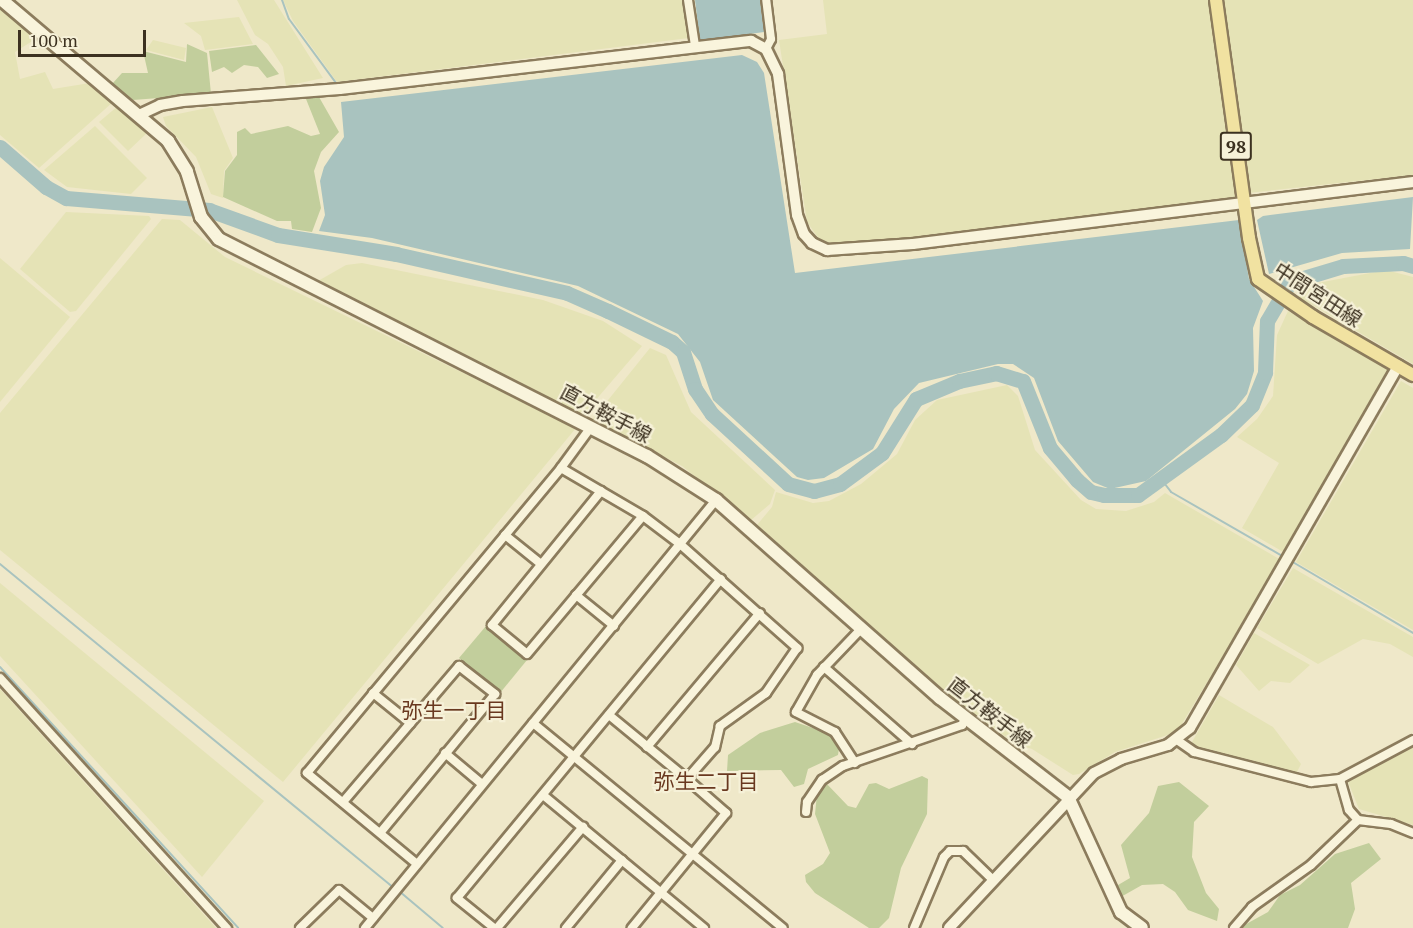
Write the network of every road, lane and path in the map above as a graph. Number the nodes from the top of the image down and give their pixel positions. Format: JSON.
{"nodes":[{"id":1,"x":2,"y":0,"type":"edge"},
{"id":2,"x":688,"y":0,"type":"edge"},
{"id":3,"x":766,"y":0,"type":"edge"},
{"id":4,"x":1216,"y":0,"type":"edge"},
{"id":5,"x":695,"y":46,"type":"junction"},
{"id":6,"x":766,"y":50,"type":"junction"},
{"id":7,"x":139,"y":115,"type":"junction"},
{"id":8,"x":1413,"y":182,"type":"edge"},
{"id":9,"x":1244,"y":205,"type":"junction"},
{"id":10,"x":1398,"y":366,"type":"junction"},
{"id":11,"x":1413,"y":375,"type":"edge"},
{"id":12,"x":591,"y":427,"type":"junction"},
{"id":13,"x":561,"y":468,"type":"junction"},
{"id":14,"x":601,"y":491,"type":"junction"},
{"id":15,"x":716,"y":500,"type":"junction"},
{"id":16,"x":643,"y":516,"type":"junction"},
{"id":17,"x":505,"y":535,"type":"junction"},
{"id":18,"x":680,"y":544,"type":"junction"},
{"id":19,"x":541,"y":564,"type":"junction"},
{"id":20,"x":721,"y":579,"type":"junction"},
{"id":21,"x":576,"y":595,"type":"junction"},
{"id":22,"x":760,"y":613,"type":"junction"},
{"id":23,"x":614,"y":626,"type":"junction"},
{"id":24,"x":861,"y":629,"type":"junction"},
{"id":25,"x":824,"y":667,"type":"junction"},
{"id":26,"x":0,"y":678,"type":"edge"},
{"id":27,"x":373,"y":693,"type":"junction"},
{"id":28,"x":609,"y":715,"type":"junction"},
{"id":29,"x":966,"y":718,"type":"junction"},
{"id":30,"x":410,"y":723,"type":"junction"},
{"id":31,"x":533,"y":723,"type":"junction"},
{"id":32,"x":1176,"y":740,"type":"junction"},
{"id":33,"x":1413,"y":740,"type":"edge"},
{"id":34,"x":912,"y":744,"type":"junction"},
{"id":35,"x":647,"y":747,"type":"junction"},
{"id":36,"x":446,"y":753,"type":"junction"},
{"id":37,"x":574,"y":757,"type":"junction"},
{"id":38,"x":855,"y":763,"type":"junction"},
{"id":39,"x":687,"y":779,"type":"junction"},
{"id":40,"x":1340,"y":779,"type":"junction"},
{"id":41,"x":482,"y":784,"type":"junction"},
{"id":42,"x":543,"y":795,"type":"junction"},
{"id":43,"x":1068,"y":797,"type":"junction"},
{"id":44,"x":343,"y":802,"type":"junction"},
{"id":45,"x":806,"y":813,"type":"dead end"},
{"id":46,"x":1358,"y":820,"type":"junction"},
{"id":47,"x":582,"y":827,"type":"junction"},
{"id":48,"x":380,"y":833,"type":"junction"},
{"id":49,"x":1413,"y":833,"type":"edge"},
{"id":50,"x":693,"y":853,"type":"junction"},
{"id":51,"x":622,"y":860,"type":"junction"},
{"id":52,"x":417,"y":864,"type":"junction"},
{"id":53,"x":993,"y":880,"type":"junction"},
{"id":54,"x":661,"y":893,"type":"junction"},
{"id":55,"x":373,"y":918,"type":"junction"},
{"id":56,"x":701,"y":927,"type":"edge"},
{"id":57,"x":227,"y":928,"type":"edge"},
{"id":58,"x":300,"y":928,"type":"edge"},
{"id":59,"x":365,"y":928,"type":"edge"},
{"id":60,"x":496,"y":928,"type":"edge"},
{"id":61,"x":566,"y":928,"type":"edge"},
{"id":62,"x":632,"y":928,"type":"edge"},
{"id":63,"x":783,"y":928,"type":"edge"},
{"id":64,"x":914,"y":928,"type":"edge"},
{"id":65,"x":949,"y":928,"type":"edge"},
{"id":66,"x":1143,"y":928,"type":"edge"},
{"id":67,"x":1234,"y":928,"type":"edge"}],
"edges":[{"from":1,"to":7,"type":"main road","name":"直方鞍手線"},
{"from":2,"to":5,"type":"street"},
{"from":3,"to":6,"type":"street"},
{"from":4,"to":9,"type":"main road","name":"中間宮田線","number":"98"},
{"from":5,"to":6,"type":"street"},
{"from":5,"to":7,"type":"street"},
{"from":6,"to":9,"type":"street"},
{"from":7,"to":12,"type":"main road","name":"直方鞍手線"},
{"from":8,"to":9,"type":"street"},
{"from":9,"to":10,"type":"main road","name":"中間宮田線","number":"98"},
{"from":10,"to":11,"type":"main road","name":"中間宮田線","number":"98"},
{"from":10,"to":32,"type":"street"},
{"from":12,"to":13,"type":"street"},
{"from":12,"to":15,"type":"main road","name":"直方鞍手線"},
{"from":13,"to":14,"type":"street"},
{"from":13,"to":17,"type":"street"},
{"from":14,"to":16,"type":"street"},
{"from":14,"to":19,"type":"street"},
{"from":15,"to":18,"type":"street"},
{"from":15,"to":24,"type":"main road","name":"直方鞍手線"},
{"from":16,"to":18,"type":"street"},
{"from":16,"to":21,"type":"street"},
{"from":17,"to":19,"type":"street"},
{"from":17,"to":27,"type":"street"},
{"from":18,"to":20,"type":"street"},
{"from":18,"to":23,"type":"street"},
{"from":19,"to":21,"type":"street"},
{"from":20,"to":22,"type":"street"},
{"from":20,"to":28,"type":"street"},
{"from":21,"to":23,"type":"street"},
{"from":22,"to":35,"type":"street"},
{"from":22,"to":39,"type":"street"},
{"from":23,"to":31,"type":"street"},
{"from":24,"to":25,"type":"street"},
{"from":24,"to":29,"type":"main road","name":"直方鞍手線"},
{"from":25,"to":34,"type":"street"},
{"from":25,"to":38,"type":"street"},
{"from":26,"to":57,"type":"street"},
{"from":27,"to":30,"type":"street"},
{"from":27,"to":44,"type":"street"},
{"from":28,"to":35,"type":"street"},
{"from":28,"to":37,"type":"street"},
{"from":29,"to":34,"type":"street"},
{"from":29,"to":43,"type":"main road","name":"直方鞍手線"},
{"from":30,"to":36,"type":"street"},
{"from":30,"to":44,"type":"street"},
{"from":31,"to":37,"type":"street"},
{"from":31,"to":41,"type":"street"},
{"from":32,"to":40,"type":"street"},
{"from":32,"to":43,"type":"street"},
{"from":33,"to":40,"type":"street"},
{"from":34,"to":38,"type":"street"},
{"from":35,"to":39,"type":"street"},
{"from":36,"to":41,"type":"street"},
{"from":36,"to":48,"type":"street"},
{"from":37,"to":42,"type":"street"},
{"from":37,"to":50,"type":"street"},
{"from":38,"to":45,"type":"street"},
{"from":39,"to":50,"type":"street"},
{"from":40,"to":46,"type":"street"},
{"from":41,"to":52,"type":"street"},
{"from":42,"to":47,"type":"street"},
{"from":42,"to":60,"type":"street"},
{"from":43,"to":53,"type":"street"},
{"from":43,"to":66,"type":"main road","name":"直方鞍手線"},
{"from":44,"to":48,"type":"street"},
{"from":46,"to":49,"type":"street"},
{"from":46,"to":67,"type":"street"},
{"from":47,"to":51,"type":"street"},
{"from":47,"to":60,"type":"street"},
{"from":48,"to":52,"type":"street"},
{"from":50,"to":54,"type":"street"},
{"from":50,"to":63,"type":"street"},
{"from":51,"to":54,"type":"street"},
{"from":51,"to":61,"type":"street"},
{"from":52,"to":55,"type":"street"},
{"from":53,"to":64,"type":"street"},
{"from":53,"to":65,"type":"street"},
{"from":54,"to":56,"type":"street"},
{"from":54,"to":62,"type":"street"},
{"from":55,"to":58,"type":"street"},
{"from":55,"to":59,"type":"street"}]}
